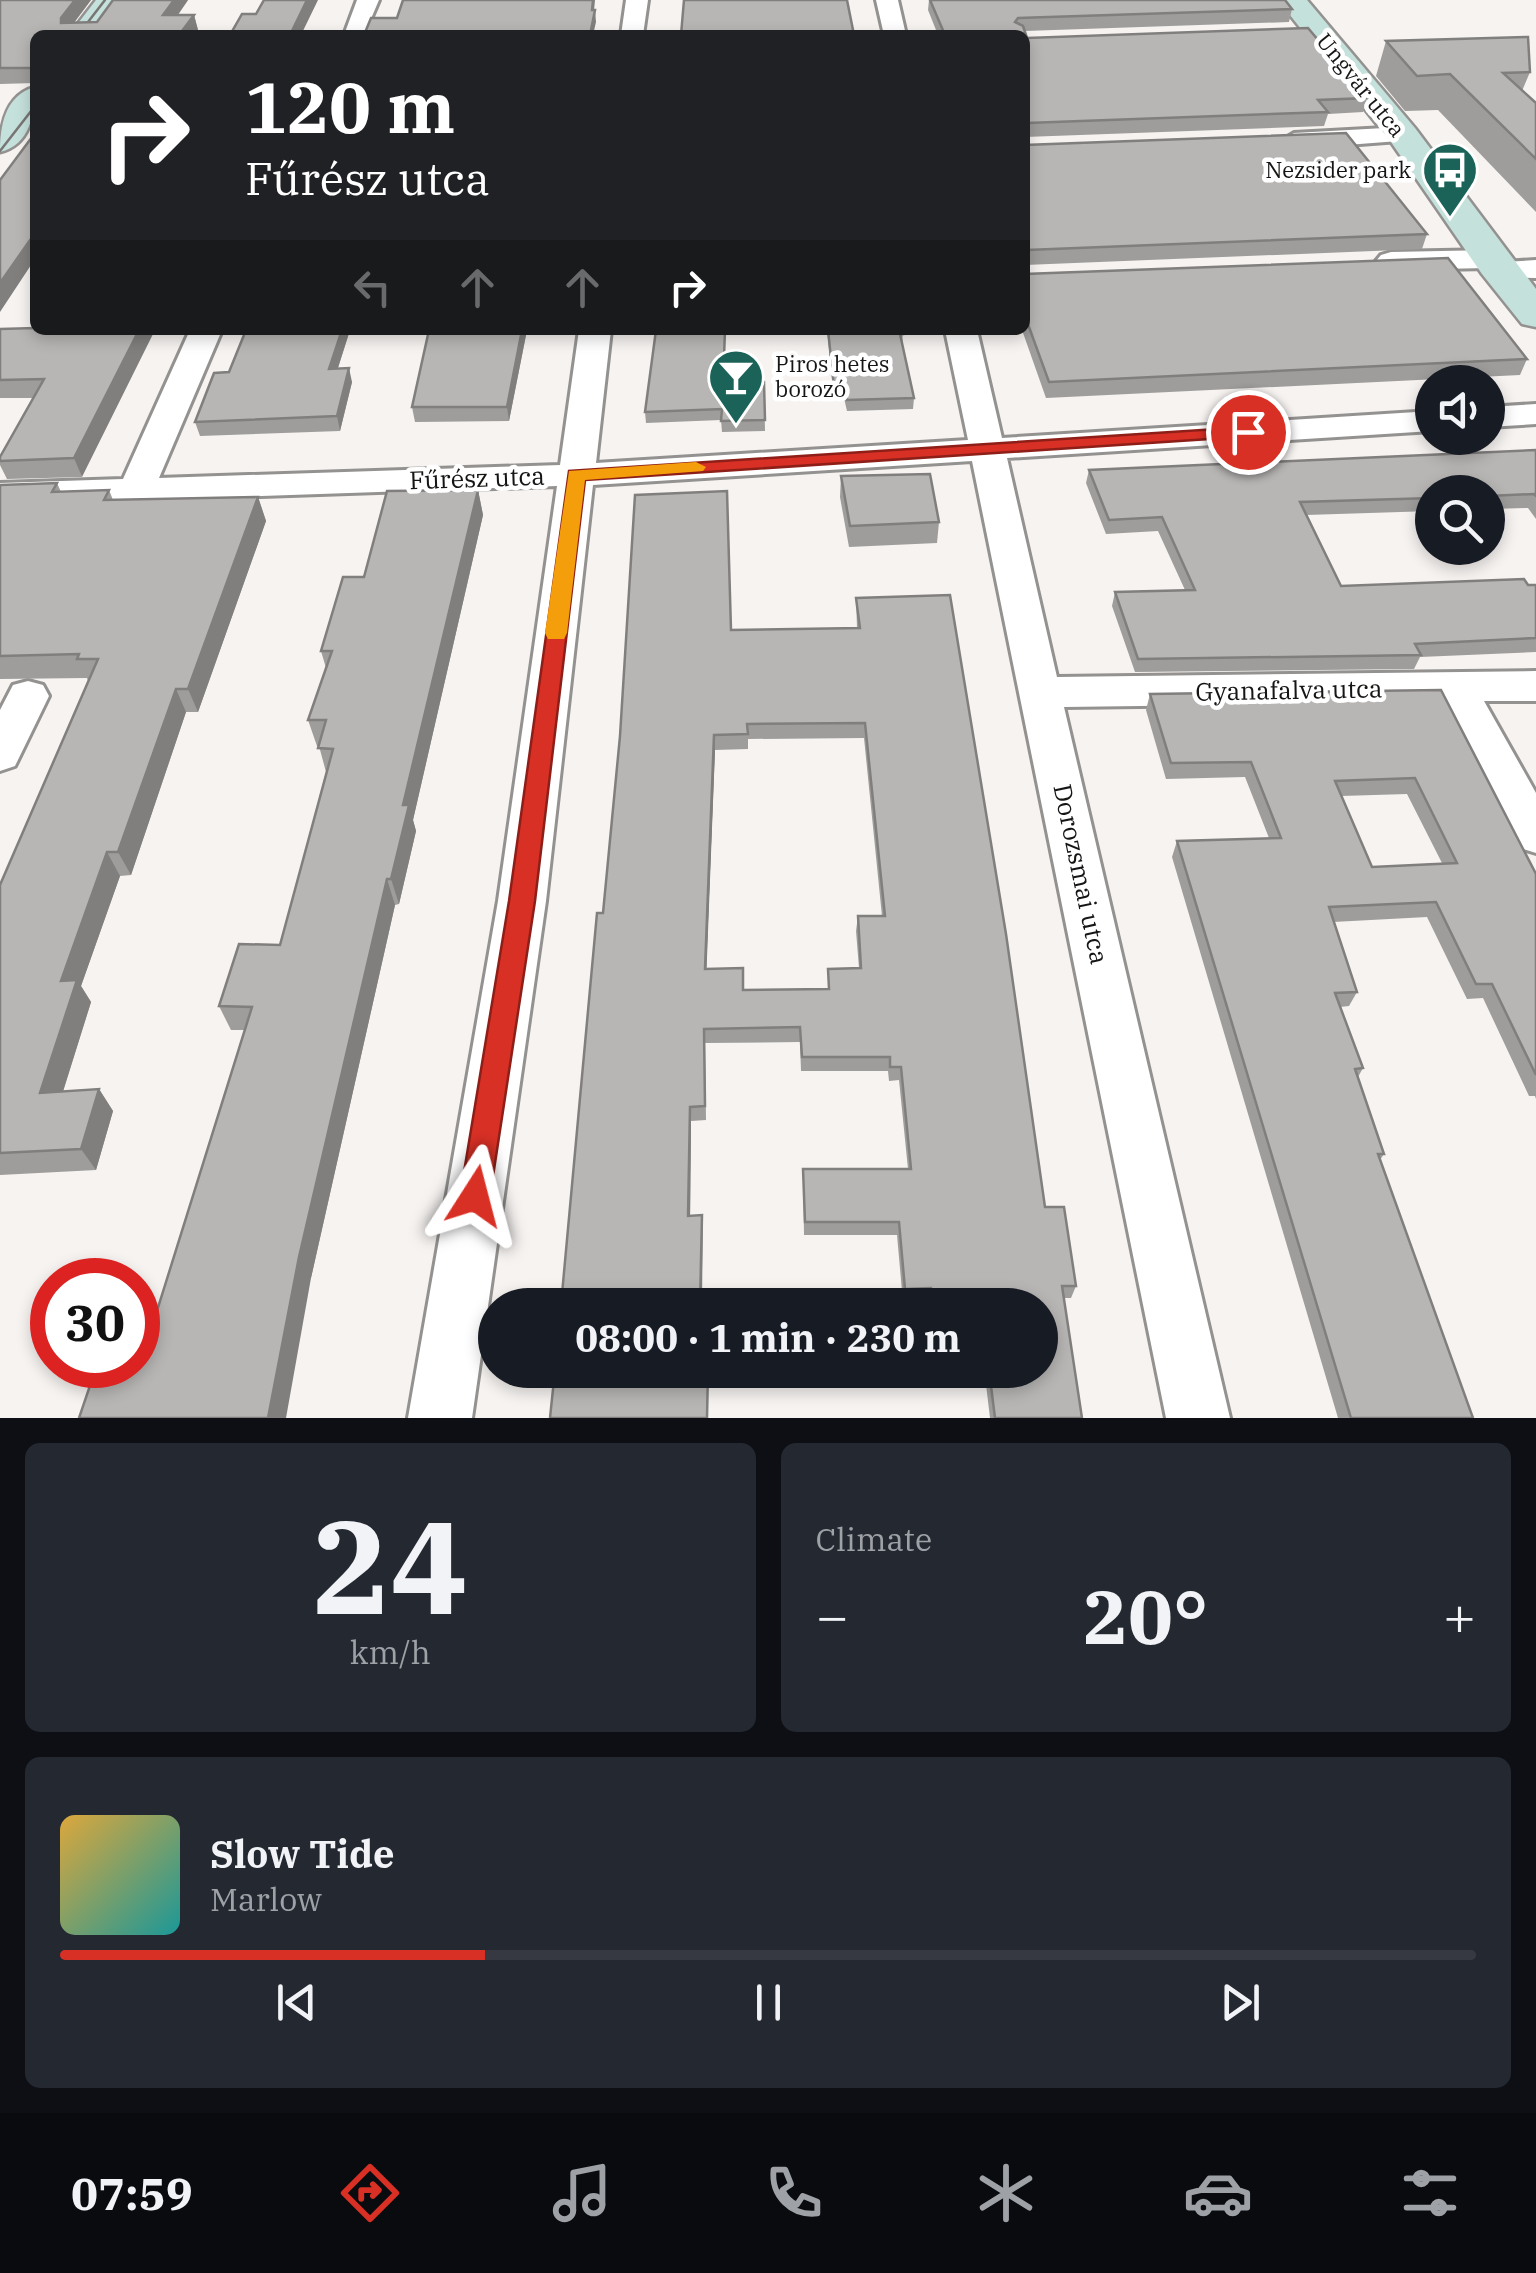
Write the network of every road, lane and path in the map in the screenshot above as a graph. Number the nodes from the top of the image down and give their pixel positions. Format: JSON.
{"nodes":[{"id":1,"x":112,"y":0,"type":"edge"},
{"id":2,"x":368,"y":0,"type":"edge"},
{"id":3,"x":636,"y":0,"type":"edge"},
{"id":4,"x":887,"y":0,"type":"edge"},
{"id":5,"x":1292,"y":0,"type":"edge"},
{"id":6,"x":88,"y":30,"type":"edge"},
{"id":7,"x":355,"y":30,"type":"edge"},
{"id":8,"x":633,"y":30,"type":"edge"},
{"id":9,"x":894,"y":30,"type":"edge"},
{"id":10,"x":30,"y":103,"type":"edge"},
{"id":11,"x":1403,"y":135,"type":"junction"},
{"id":12,"x":0,"y":142,"type":"edge"},
{"id":13,"x":1264,"y":142,"type":"edge"},
{"id":14,"x":1356,"y":263,"type":"edge"},
{"id":15,"x":1496,"y":265,"type":"junction"},
{"id":16,"x":1536,"y":269,"type":"edge"},
{"id":17,"x":1536,"y":315,"type":"edge"},
{"id":18,"x":204,"y":335,"type":"edge"},
{"id":19,"x":593,"y":335,"type":"edge"},
{"id":20,"x":962,"y":335,"type":"edge"},
{"id":21,"x":1536,"y":414,"type":"edge"},
{"id":22,"x":1505,"y":416,"type":"edge"},
{"id":23,"x":1415,"y":422,"type":"edge"},
{"id":24,"x":984,"y":450,"type":"junction"},
{"id":25,"x":576,"y":475,"type":"junction"},
{"id":26,"x":137,"y":488,"type":"junction"},
{"id":27,"x":0,"y":494,"type":"edge"},
{"id":28,"x":1536,"y":686,"type":"edge"},
{"id":29,"x":1455,"y":687,"type":"junction"},
{"id":30,"x":1042,"y":692,"type":"junction"},
{"id":31,"x":28,"y":696,"type":"dead end"},
{"id":32,"x":0,"y":755,"type":"edge"},
{"id":33,"x":1536,"y":835,"type":"edge"},
{"id":34,"x":440,"y":1418,"type":"edge"},
{"id":35,"x":1198,"y":1418,"type":"edge"}],
"edges":[{"from":1,"to":6,"type":"street"},
{"from":2,"to":7,"type":"street"},
{"from":3,"to":8,"type":"street"},
{"from":4,"to":9,"type":"street"},
{"from":5,"to":11,"type":"street","name":"Ungvár utca"},
{"from":10,"to":12,"type":"street"},
{"from":11,"to":13,"type":"street"},
{"from":11,"to":15,"type":"street","name":"Ungvár utca"},
{"from":14,"to":15,"type":"street"},
{"from":15,"to":16,"type":"street"},
{"from":15,"to":17,"type":"street","name":"Ungvár utca"},
{"from":18,"to":26,"type":"street"},
{"from":19,"to":25,"type":"street"},
{"from":20,"to":24,"type":"street","name":"Dorozsmai utca"},
{"from":21,"to":22,"type":"street"},
{"from":23,"to":24,"type":"street","name":"Fűrész utca"},
{"from":24,"to":25,"type":"street","name":"Fűrész utca"},
{"from":24,"to":30,"type":"street","name":"Dorozsmai utca"},
{"from":25,"to":26,"type":"street","name":"Fűrész utca"},
{"from":25,"to":34,"type":"street"},
{"from":26,"to":27,"type":"street","name":"Fűrész utca"},
{"from":28,"to":29,"type":"street","name":"Gyanafalva utca"},
{"from":29,"to":30,"type":"street","name":"Gyanafalva utca"},
{"from":29,"to":33,"type":"street"},
{"from":30,"to":35,"type":"street","name":"Dorozsmai utca"},
{"from":31,"to":32,"type":"street"}]}
